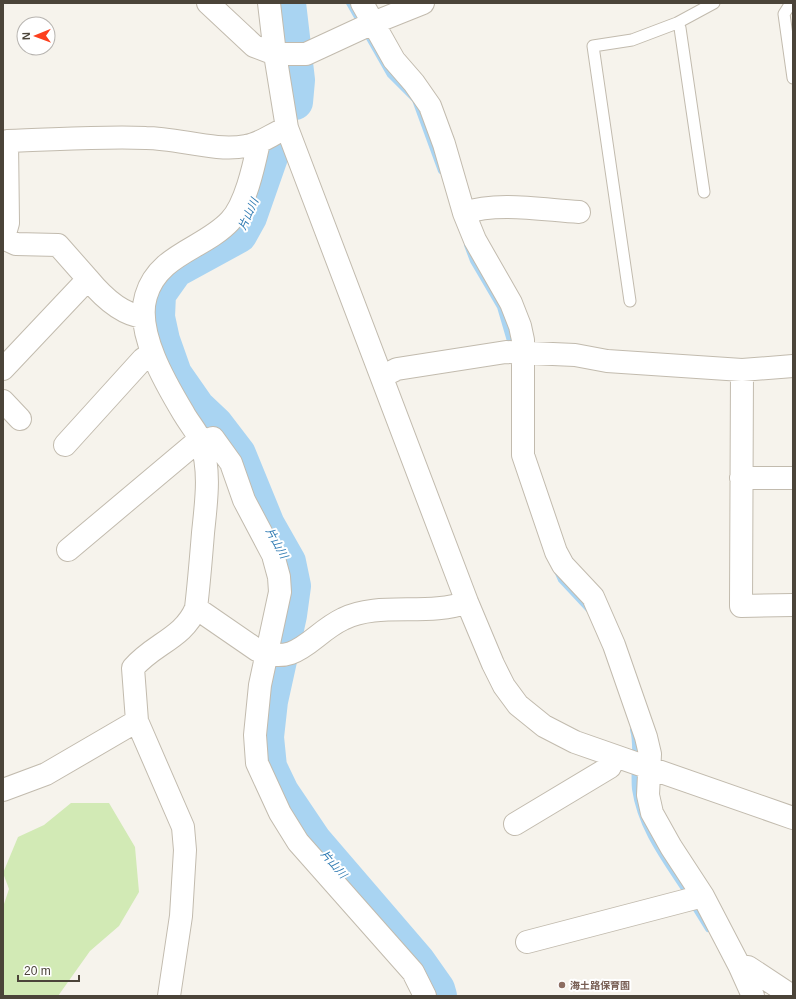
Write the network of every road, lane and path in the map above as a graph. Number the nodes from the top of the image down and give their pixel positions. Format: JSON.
{"nodes":[{"id":1,"x":208,"y":3,"type":"edge"},
{"id":2,"x":269,"y":3,"type":"edge"},
{"id":3,"x":362,"y":3,"type":"edge"},
{"id":4,"x":423,"y":3,"type":"edge"},
{"id":5,"x":714,"y":3,"type":"edge"},
{"id":6,"x":791,"y":3,"type":"edge"},
{"id":7,"x":373,"y":23,"type":"junction"},
{"id":8,"x":677,"y":23,"type":"junction"},
{"id":9,"x":289,"y":54,"type":"junction"},
{"id":10,"x":793,"y":78,"type":"edge"},
{"id":11,"x":287,"y":128,"type":"junction"},
{"id":12,"x":259,"y":142,"type":"junction"},
{"id":13,"x":704,"y":192,"type":"dead end"},
{"id":14,"x":579,"y":212,"type":"dead end"},
{"id":15,"x":464,"y":213,"type":"junction"},
{"id":16,"x":3,"y":237,"type":"edge"},
{"id":17,"x":88,"y":279,"type":"junction"},
{"id":18,"x":630,"y":301,"type":"dead end"},
{"id":19,"x":144,"y":317,"type":"junction"},
{"id":20,"x":524,"y":353,"type":"junction"},
{"id":21,"x":152,"y":354,"type":"junction"},
{"id":22,"x":793,"y":366,"type":"edge"},
{"id":23,"x":3,"y":369,"type":"edge"},
{"id":24,"x":742,"y":370,"type":"junction"},
{"id":25,"x":383,"y":376,"type":"junction"},
{"id":26,"x":3,"y":401,"type":"edge"},
{"id":27,"x":20,"y":419,"type":"dead end"},
{"id":28,"x":201,"y":441,"type":"junction"},
{"id":29,"x":65,"y":445,"type":"dead end"},
{"id":30,"x":741,"y":478,"type":"junction"},
{"id":31,"x":793,"y":478,"type":"edge"},
{"id":32,"x":68,"y":550,"type":"dead end"},
{"id":33,"x":467,"y":602,"type":"junction"},
{"id":34,"x":793,"y":605,"type":"edge"},
{"id":35,"x":196,"y":608,"type":"junction"},
{"id":36,"x":274,"y":655,"type":"junction"},
{"id":37,"x":137,"y":721,"type":"junction"},
{"id":38,"x":614,"y":757,"type":"junction"},
{"id":39,"x":648,"y":769,"type":"junction"},
{"id":40,"x":3,"y":790,"type":"edge"},
{"id":41,"x":793,"y":818,"type":"edge"},
{"id":42,"x":515,"y":824,"type":"dead end"},
{"id":43,"x":703,"y":896,"type":"junction"},
{"id":44,"x":527,"y":942,"type":"dead end"},
{"id":45,"x":740,"y":967,"type":"junction"},
{"id":46,"x":169,"y":996,"type":"edge"},
{"id":47,"x":425,"y":996,"type":"edge"},
{"id":48,"x":753,"y":996,"type":"edge"},
{"id":49,"x":792,"y":996,"type":"edge"}],
"edges":[{"from":1,"to":9,"type":"street"},
{"from":2,"to":9,"type":"street"},
{"from":3,"to":7,"type":"street"},
{"from":4,"to":7,"type":"street"},
{"from":5,"to":8,"type":"lane"},
{"from":6,"to":10,"type":"lane"},
{"from":7,"to":9,"type":"street"},
{"from":7,"to":15,"type":"street"},
{"from":8,"to":13,"type":"lane"},
{"from":8,"to":18,"type":"lane"},
{"from":9,"to":11,"type":"street"},
{"from":11,"to":12,"type":"street"},
{"from":11,"to":25,"type":"street"},
{"from":12,"to":16,"type":"street"},
{"from":12,"to":19,"type":"street"},
{"from":14,"to":15,"type":"street"},
{"from":15,"to":20,"type":"street"},
{"from":16,"to":17,"type":"street"},
{"from":17,"to":19,"type":"street"},
{"from":17,"to":23,"type":"street"},
{"from":19,"to":21,"type":"street"},
{"from":20,"to":24,"type":"street"},
{"from":20,"to":25,"type":"street"},
{"from":20,"to":39,"type":"street"},
{"from":21,"to":28,"type":"street"},
{"from":21,"to":29,"type":"street"},
{"from":22,"to":24,"type":"street"},
{"from":24,"to":30,"type":"street"},
{"from":25,"to":33,"type":"street"},
{"from":26,"to":27,"type":"street"},
{"from":28,"to":32,"type":"street"},
{"from":28,"to":35,"type":"street"},
{"from":28,"to":36,"type":"street"},
{"from":30,"to":31,"type":"street"},
{"from":30,"to":34,"type":"street"},
{"from":33,"to":36,"type":"street"},
{"from":33,"to":38,"type":"street"},
{"from":35,"to":36,"type":"street"},
{"from":35,"to":37,"type":"street"},
{"from":36,"to":47,"type":"street"},
{"from":37,"to":40,"type":"street"},
{"from":37,"to":46,"type":"street"},
{"from":38,"to":39,"type":"street"},
{"from":38,"to":42,"type":"street"},
{"from":39,"to":41,"type":"street"},
{"from":39,"to":43,"type":"street"},
{"from":43,"to":44,"type":"street"},
{"from":43,"to":45,"type":"street"},
{"from":45,"to":48,"type":"street"},
{"from":45,"to":49,"type":"street"}]}
